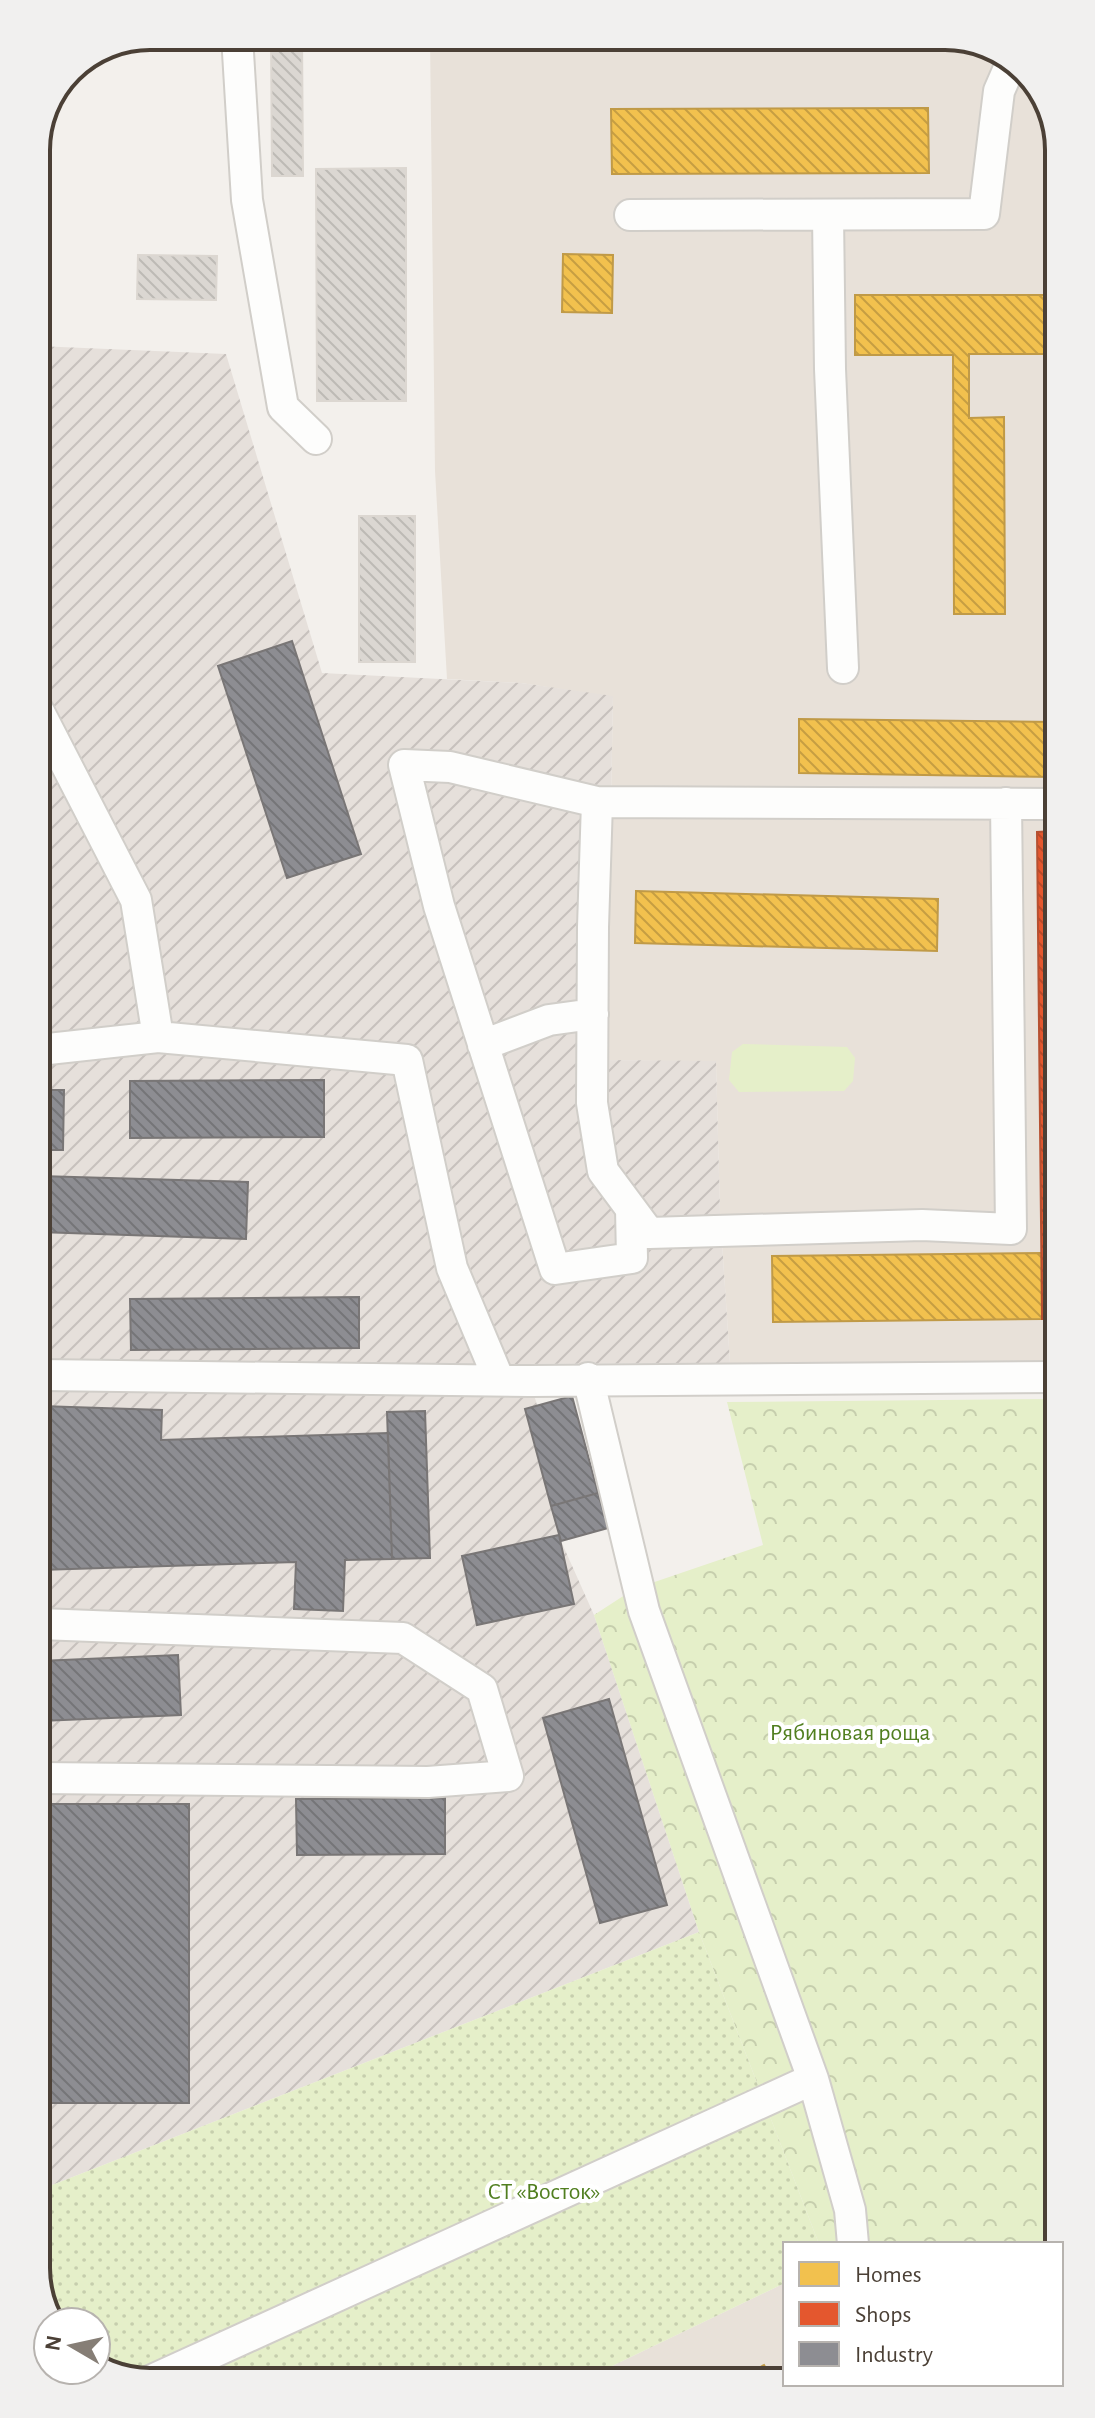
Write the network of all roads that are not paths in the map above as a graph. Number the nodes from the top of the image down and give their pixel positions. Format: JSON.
{"nodes":[{"id":1,"x":238,"y":50,"type":"edge"},
{"id":2,"x":1007,"y":72,"type":"edge"},
{"id":3,"x":630,"y":215,"type":"dead end"},
{"id":4,"x":828,"y":215,"type":"junction"},
{"id":5,"x":316,"y":439,"type":"dead end"},
{"id":6,"x":843,"y":668,"type":"dead end"},
{"id":7,"x":50,"y":761,"type":"edge"},
{"id":8,"x":597,"y":802,"type":"junction"},
{"id":9,"x":1006,"y":803,"type":"junction"},
{"id":10,"x":1045,"y":804,"type":"edge"},
{"id":11,"x":593,"y":1014,"type":"junction"},
{"id":12,"x":158,"y":1037,"type":"junction"},
{"id":13,"x":483,"y":1045,"type":"junction"},
{"id":14,"x":50,"y":1049,"type":"edge"},
{"id":15,"x":631,"y":1209,"type":"junction"},
{"id":16,"x":50,"y":1375,"type":"edge"},
{"id":17,"x":1045,"y":1377,"type":"edge"},
{"id":18,"x":588,"y":1378,"type":"junction"},
{"id":19,"x":499,"y":1380,"type":"junction"},
{"id":20,"x":50,"y":1624,"type":"edge"},
{"id":21,"x":50,"y":1778,"type":"edge"},
{"id":22,"x":813,"y":2079,"type":"junction"},
{"id":23,"x":853,"y":2242,"type":"edge"},
{"id":24,"x":179,"y":2368,"type":"edge"}],
"edges":[{"from":1,"to":5,"type":"street"},
{"from":2,"to":4,"type":"street"},
{"from":3,"to":4,"type":"street"},
{"from":4,"to":6,"type":"street"},
{"from":7,"to":12,"type":"street"},
{"from":8,"to":9,"type":"street"},
{"from":8,"to":11,"type":"street"},
{"from":8,"to":13,"type":"street"},
{"from":9,"to":10,"type":"street"},
{"from":9,"to":15,"type":"street"},
{"from":11,"to":13,"type":"street"},
{"from":11,"to":15,"type":"street"},
{"from":12,"to":14,"type":"street"},
{"from":12,"to":19,"type":"street"},
{"from":13,"to":15,"type":"street"},
{"from":16,"to":19,"type":"street"},
{"from":17,"to":18,"type":"street"},
{"from":18,"to":19,"type":"street"},
{"from":18,"to":22,"type":"street"},
{"from":20,"to":21,"type":"street"},
{"from":22,"to":23,"type":"street"},
{"from":22,"to":24,"type":"street"}]}
